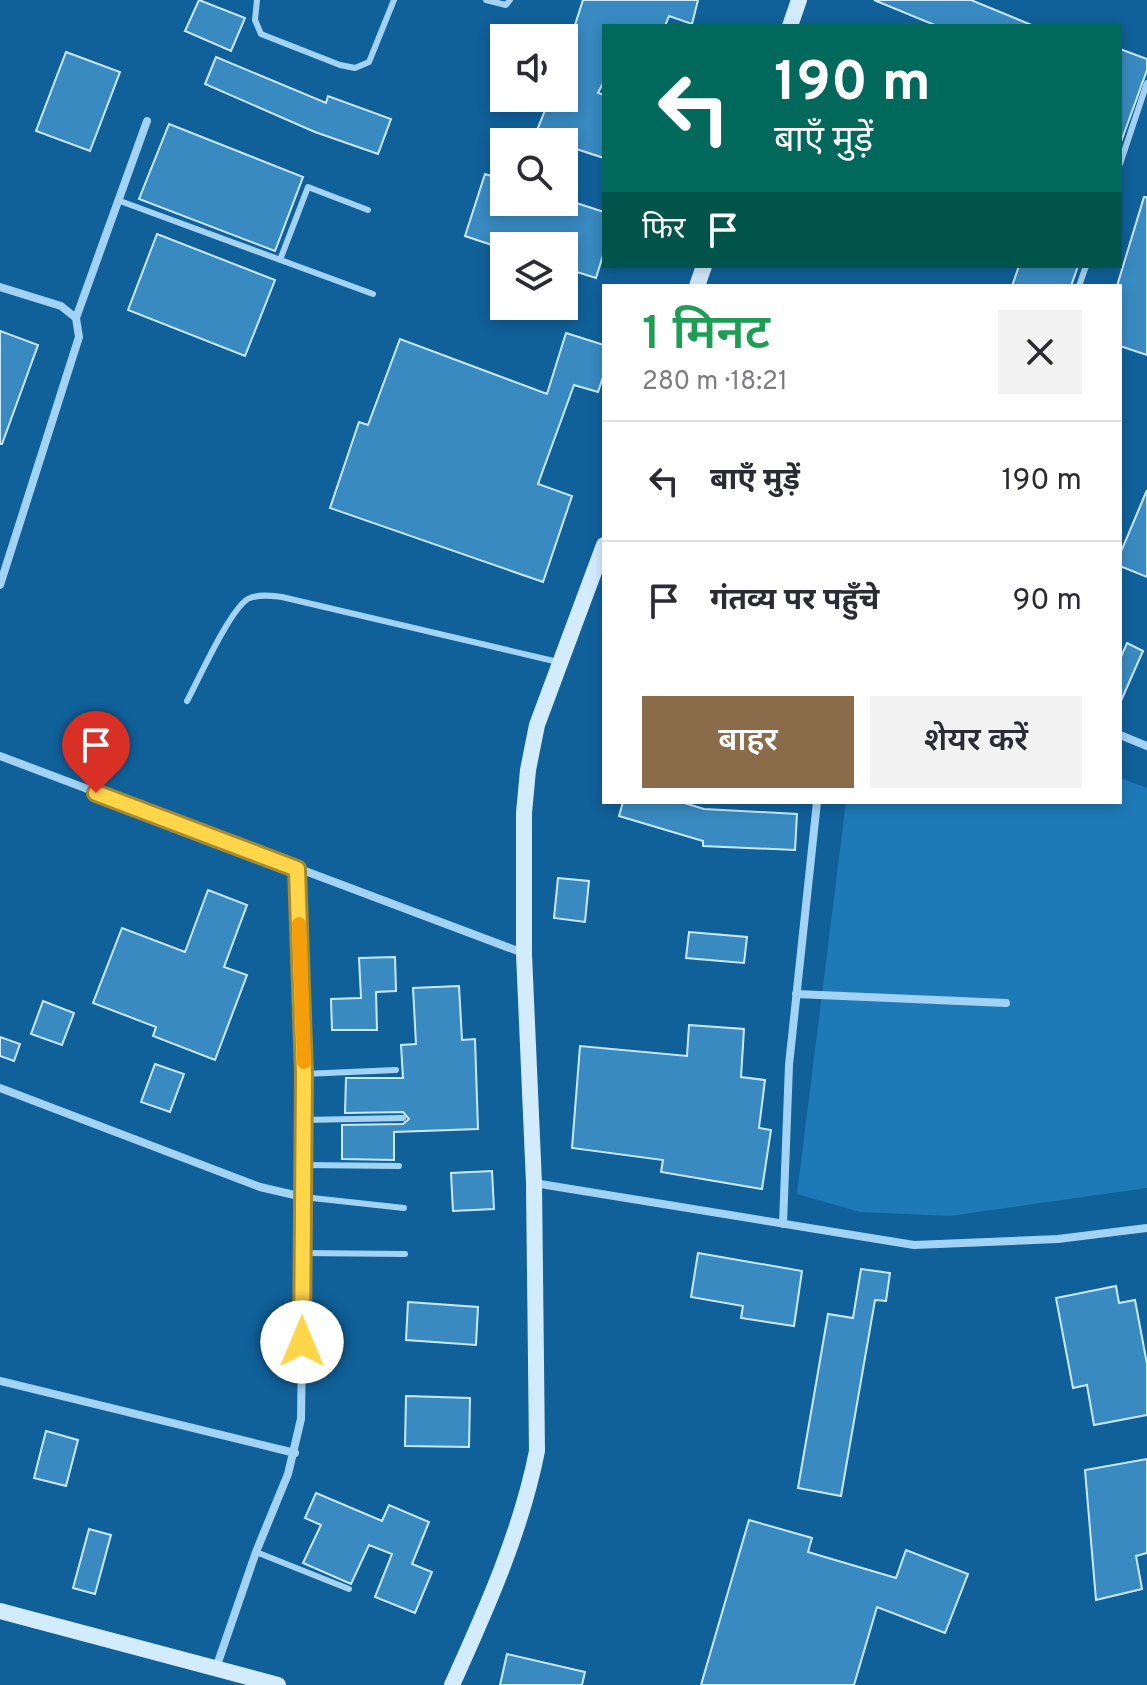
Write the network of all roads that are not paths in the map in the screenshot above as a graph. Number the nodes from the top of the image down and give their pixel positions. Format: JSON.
{"nodes":[{"id":1,"x":257,"y":0,"type":"edge"},
{"id":2,"x":394,"y":0,"type":"edge"},
{"id":3,"x":486,"y":0,"type":"edge"},
{"id":4,"x":510,"y":0,"type":"edge"},
{"id":5,"x":799,"y":0,"type":"edge"},
{"id":6,"x":791,"y":24,"type":"edge"},
{"id":7,"x":1147,"y":83,"type":"edge"},
{"id":8,"x":147,"y":121,"type":"dead end"},
{"id":9,"x":1122,"y":158,"type":"edge"},
{"id":10,"x":120,"y":201,"type":"junction"},
{"id":11,"x":368,"y":210,"type":"dead end"},
{"id":12,"x":280,"y":260,"type":"junction"},
{"id":13,"x":0,"y":287,"type":"edge"},
{"id":14,"x":373,"y":294,"type":"dead end"},
{"id":15,"x":76,"y":318,"type":"junction"},
{"id":16,"x":602,"y":550,"type":"edge"},
{"id":17,"x":0,"y":585,"type":"edge"},
{"id":18,"x":561,"y":663,"type":"junction"},
{"id":19,"x":187,"y":701,"type":"dead end"},
{"id":20,"x":1122,"y":736,"type":"edge"},
{"id":21,"x":1147,"y":746,"type":"edge"},
{"id":22,"x":0,"y":756,"type":"edge"},
{"id":23,"x":817,"y":804,"type":"edge"},
{"id":24,"x":297,"y":869,"type":"junction"},
{"id":25,"x":524,"y":954,"type":"junction"},
{"id":26,"x":796,"y":994,"type":"junction"},
{"id":27,"x":1006,"y":1003,"type":"dead end"},
{"id":28,"x":396,"y":1070,"type":"dead end"},
{"id":29,"x":304,"y":1074,"type":"junction"},
{"id":30,"x":0,"y":1088,"type":"edge"},
{"id":31,"x":403,"y":1118,"type":"dead end"},
{"id":32,"x":304,"y":1120,"type":"junction"},
{"id":33,"x":304,"y":1165,"type":"junction"},
{"id":34,"x":399,"y":1166,"type":"dead end"},
{"id":35,"x":534,"y":1183,"type":"junction"},
{"id":36,"x":303,"y":1197,"type":"junction"},
{"id":37,"x":404,"y":1208,"type":"dead end"},
{"id":38,"x":783,"y":1224,"type":"junction"},
{"id":39,"x":1147,"y":1228,"type":"edge"},
{"id":40,"x":302,"y":1253,"type":"junction"},
{"id":41,"x":405,"y":1254,"type":"dead end"},
{"id":42,"x":0,"y":1381,"type":"edge"},
{"id":43,"x":295,"y":1453,"type":"junction"},
{"id":44,"x":256,"y":1552,"type":"junction"},
{"id":45,"x":349,"y":1589,"type":"dead end"},
{"id":46,"x":0,"y":1611,"type":"edge"},
{"id":47,"x":216,"y":1668,"type":"junction"},
{"id":48,"x":278,"y":1685,"type":"edge"},
{"id":49,"x":452,"y":1685,"type":"edge"}],
"edges":[{"from":1,"to":2,"type":"lane"},
{"from":3,"to":4,"type":"lane"},
{"from":5,"to":6,"type":"street"},
{"from":7,"to":9,"type":"lane"},
{"from":8,"to":10,"type":"street"},
{"from":10,"to":12,"type":"lane"},
{"from":10,"to":15,"type":"street"},
{"from":11,"to":12,"type":"lane"},
{"from":12,"to":14,"type":"lane"},
{"from":13,"to":15,"type":"street"},
{"from":15,"to":17,"type":"street"},
{"from":16,"to":18,"type":"street"},
{"from":18,"to":19,"type":"lane"},
{"from":18,"to":25,"type":"street"},
{"from":20,"to":21,"type":"street"},
{"from":22,"to":24,"type":"street"},
{"from":23,"to":26,"type":"street"},
{"from":24,"to":25,"type":"street"},
{"from":24,"to":29,"type":"street"},
{"from":25,"to":35,"type":"street"},
{"from":26,"to":27,"type":"street"},
{"from":26,"to":38,"type":"street"},
{"from":28,"to":29,"type":"lane"},
{"from":29,"to":32,"type":"street"},
{"from":30,"to":36,"type":"street"},
{"from":31,"to":32,"type":"lane"},
{"from":32,"to":33,"type":"street"},
{"from":33,"to":34,"type":"lane"},
{"from":33,"to":36,"type":"street"},
{"from":35,"to":38,"type":"street"},
{"from":35,"to":49,"type":"street"},
{"from":36,"to":37,"type":"lane"},
{"from":36,"to":40,"type":"street"},
{"from":38,"to":39,"type":"street"},
{"from":40,"to":41,"type":"lane"},
{"from":40,"to":43,"type":"street"},
{"from":42,"to":43,"type":"street"},
{"from":43,"to":44,"type":"street"},
{"from":44,"to":45,"type":"lane"},
{"from":44,"to":47,"type":"street"},
{"from":46,"to":47,"type":"street"},
{"from":47,"to":48,"type":"street"}]}
